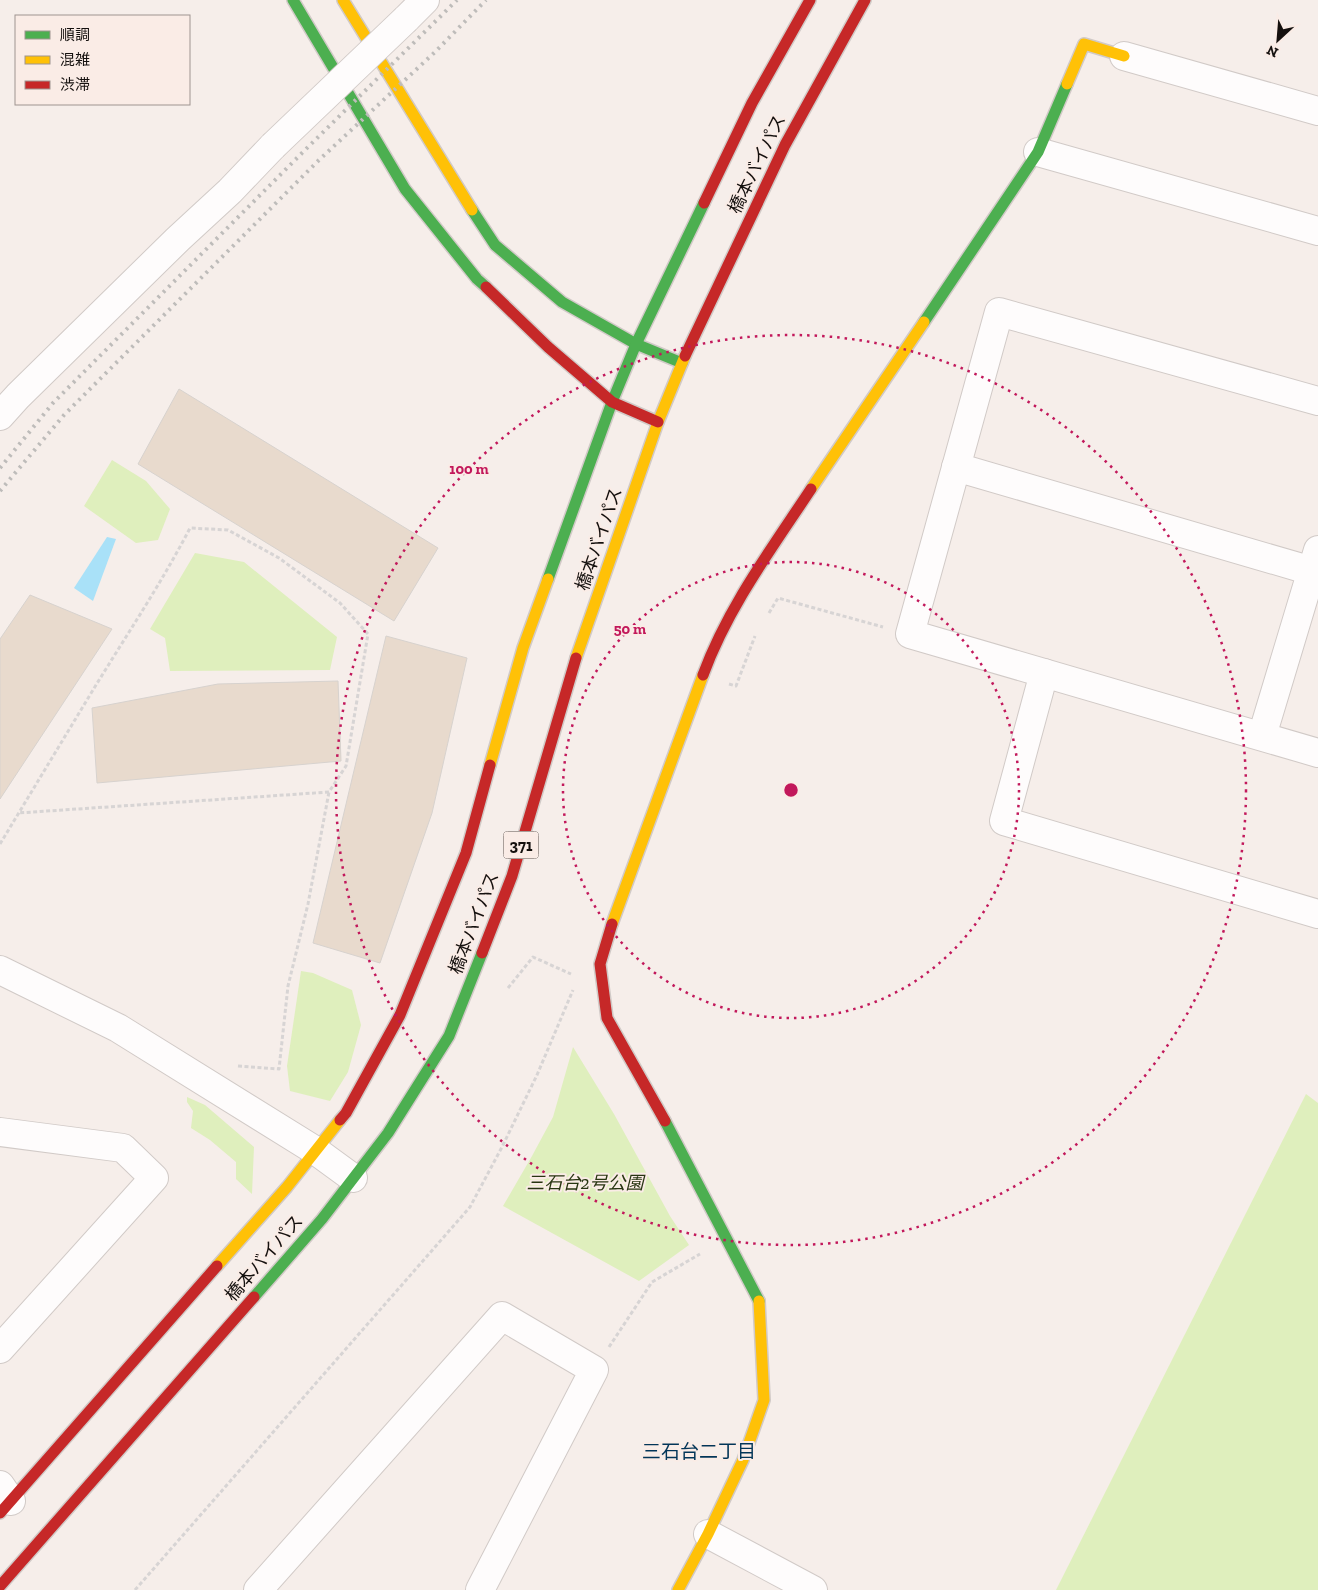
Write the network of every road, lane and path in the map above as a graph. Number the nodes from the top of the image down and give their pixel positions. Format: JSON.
{"nodes":[{"id":1,"x":293,"y":0,"type":"edge"},
{"id":2,"x":343,"y":0,"type":"edge"},
{"id":3,"x":810,"y":0,"type":"edge"},
{"id":4,"x":865,"y":0,"type":"edge"},
{"id":5,"x":416,"y":9,"type":"edge"},
{"id":6,"x":1124,"y":56,"type":"joint"},
{"id":7,"x":1318,"y":111,"type":"edge"},
{"id":8,"x":1038,"y":152,"type":"junction"},
{"id":9,"x":1318,"y":231,"type":"edge"},
{"id":10,"x":636,"y":344,"type":"junction"},
{"id":11,"x":682,"y":363,"type":"junction"},
{"id":12,"x":1318,"y":401,"type":"edge"},
{"id":13,"x":612,"y":402,"type":"junction"},
{"id":14,"x":0,"y":416,"type":"edge"},
{"id":15,"x":658,"y":422,"type":"junction"},
{"id":16,"x":956,"y":467,"type":"junction"},
{"id":17,"x":1315,"y":561,"type":"edge"},
{"id":18,"x":768,"y":615,"type":"dead end"},
{"id":19,"x":757,"y":632,"type":"dead end"},
{"id":20,"x":910,"y":634,"type":"junction"},
{"id":21,"x":1044,"y":673,"type":"junction"},
{"id":22,"x":736,"y":686,"type":"dead end"},
{"id":23,"x":1262,"y":736,"type":"junction"},
{"id":24,"x":1318,"y":753,"type":"edge"},
{"id":25,"x":329,"y":792,"type":"junction"},
{"id":26,"x":18,"y":813,"type":"junction"},
{"id":27,"x":0,"y":844,"type":"edge"},
{"id":28,"x":1318,"y":914,"type":"edge"},
{"id":29,"x":0,"y":970,"type":"edge"},
{"id":30,"x":578,"y":977,"type":"junction"},
{"id":31,"x":602,"y":980,"type":"junction"},
{"id":32,"x":508,"y":988,"type":"dead end"},
{"id":33,"x":233,"y":1066,"type":"dead end"},
{"id":34,"x":0,"y":1132,"type":"edge"},
{"id":35,"x":316,"y":1151,"type":"junction"},
{"id":36,"x":353,"y":1178,"type":"junction"},
{"id":37,"x":727,"y":1238,"type":"junction"},
{"id":38,"x":0,"y":1349,"type":"edge"},
{"id":39,"x":594,"y":1370,"type":"junction"},
{"id":40,"x":4,"y":1500,"type":"edge"},
{"id":41,"x":708,"y":1534,"type":"junction"},
{"id":42,"x":0,"y":1586,"type":"edge"},
{"id":43,"x":135,"y":1590,"type":"edge"},
{"id":44,"x":258,"y":1590,"type":"edge"},
{"id":45,"x":480,"y":1590,"type":"edge"},
{"id":46,"x":678,"y":1590,"type":"edge"},
{"id":47,"x":813,"y":1590,"type":"edge"}],
"edges":[{"from":1,"to":13,"type":"main road"},
{"from":2,"to":10,"type":"main road"},
{"from":3,"to":10,"type":"main road","name":"橋本バイパス"},
{"from":4,"to":11,"type":"main road","name":"橋本バイパス","number":"371"},
{"from":5,"to":14,"type":"street","bridge":true},
{"from":6,"to":7,"type":"street"},
{"from":6,"to":8,"type":"main road"},
{"from":8,"to":9,"type":"street"},
{"from":8,"to":31,"type":"main road"},
{"from":10,"to":11,"type":"main road"},
{"from":10,"to":13,"type":"main road","name":"橋本バイパス"},
{"from":11,"to":15,"type":"main road","name":"橋本バイパス","number":"371"},
{"from":12,"to":16,"type":"street"},
{"from":13,"to":15,"type":"main road"},
{"from":13,"to":35,"type":"main road","name":"橋本バイパス"},
{"from":15,"to":36,"type":"main road","name":"橋本バイパス","number":"371"},
{"from":16,"to":17,"type":"street"},
{"from":16,"to":20,"type":"street"},
{"from":17,"to":23,"type":"street"},
{"from":18,"to":20,"type":"path"},
{"from":19,"to":22,"type":"path"},
{"from":20,"to":21,"type":"street"},
{"from":21,"to":23,"type":"street"},
{"from":21,"to":28,"type":"street"},
{"from":23,"to":24,"type":"street"},
{"from":25,"to":26,"type":"path"},
{"from":25,"to":26,"type":"path"},
{"from":25,"to":33,"type":"path"},
{"from":26,"to":27,"type":"path"},
{"from":29,"to":35,"type":"street"},
{"from":30,"to":31,"type":"path"},
{"from":30,"to":32,"type":"path"},
{"from":30,"to":43,"type":"path"},
{"from":31,"to":37,"type":"main road"},
{"from":34,"to":38,"type":"street"},
{"from":35,"to":36,"type":"street"},
{"from":35,"to":40,"type":"main road","name":"橋本バイパス"},
{"from":36,"to":42,"type":"main road","name":"橋本バイパス","number":"371"},
{"from":37,"to":39,"type":"path"},
{"from":37,"to":41,"type":"main road"},
{"from":39,"to":44,"type":"street"},
{"from":39,"to":45,"type":"street"},
{"from":41,"to":46,"type":"main road"},
{"from":41,"to":47,"type":"street"}]}
